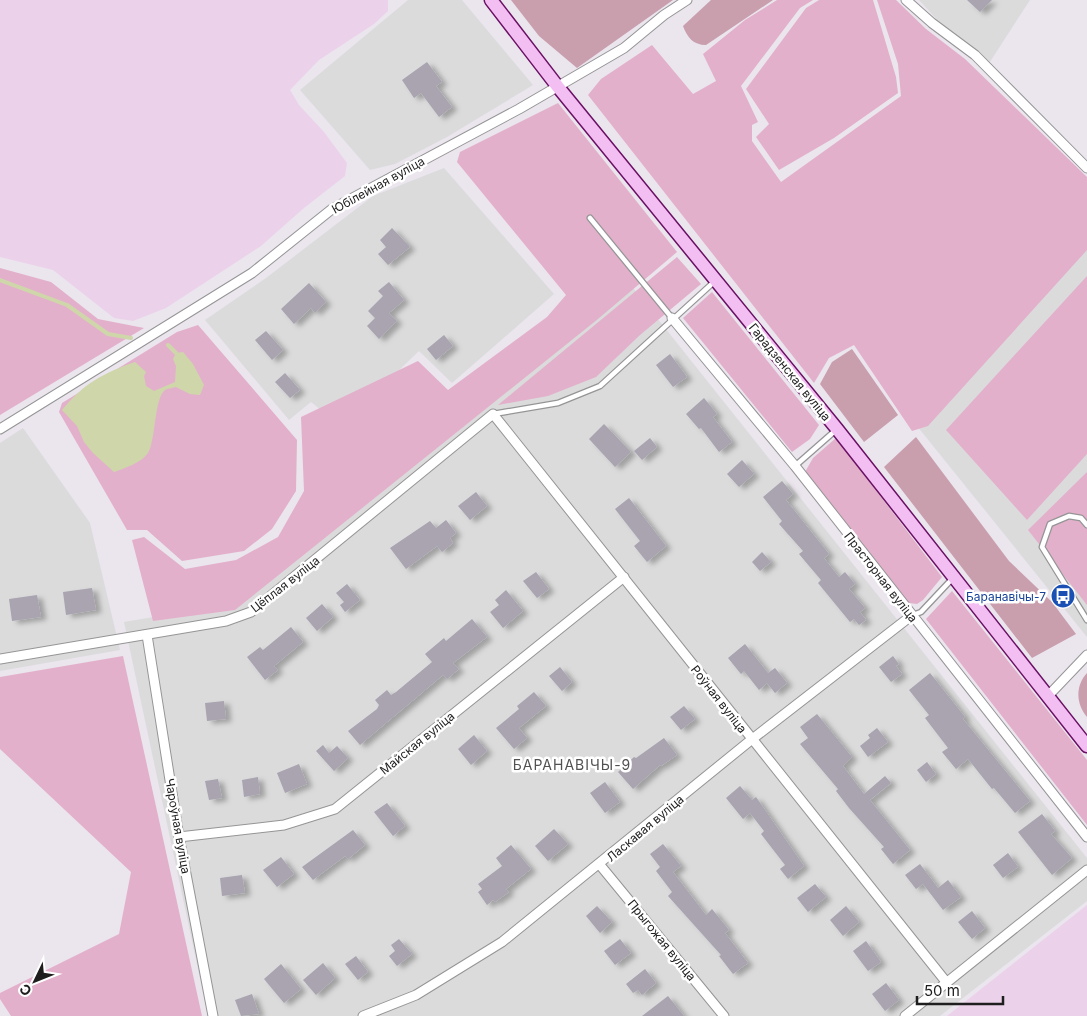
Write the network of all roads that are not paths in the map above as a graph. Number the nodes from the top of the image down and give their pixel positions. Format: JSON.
{"nodes":[{"id":1,"x":491,"y":0,"type":"edge"},
{"id":2,"x":687,"y":0,"type":"edge"},
{"id":3,"x":906,"y":0,"type":"edge"},
{"id":4,"x":558,"y":87,"type":"junction"},
{"id":5,"x":1087,"y":168,"type":"edge"},
{"id":6,"x":590,"y":218,"type":"dead end"},
{"id":7,"x":716,"y":281,"type":"junction"},
{"id":8,"x":672,"y":318,"type":"junction"},
{"id":9,"x":494,"y":414,"type":"junction"},
{"id":10,"x":0,"y":429,"type":"edge"},
{"id":11,"x":837,"y":429,"type":"junction"},
{"id":12,"x":795,"y":466,"type":"junction"},
{"id":13,"x":1087,"y":525,"type":"edge"},
{"id":14,"x":624,"y":577,"type":"junction"},
{"id":15,"x":954,"y":577,"type":"junction"},
{"id":16,"x":911,"y":616,"type":"junction"},
{"id":17,"x":1087,"y":620,"type":"edge"},
{"id":18,"x":147,"y":635,"type":"junction"},
{"id":19,"x":1087,"y":655,"type":"edge"},
{"id":20,"x":0,"y":659,"type":"edge"},
{"id":21,"x":1048,"y":696,"type":"junction"},
{"id":22,"x":751,"y":740,"type":"junction"},
{"id":23,"x":1087,"y":746,"type":"edge"},
{"id":24,"x":179,"y":837,"type":"junction"},
{"id":25,"x":1087,"y":837,"type":"edge"},
{"id":26,"x":600,"y":865,"type":"junction"},
{"id":27,"x":1087,"y":870,"type":"edge"},
{"id":28,"x":947,"y":983,"type":"junction"},
{"id":29,"x":213,"y":1016,"type":"edge"},
{"id":30,"x":363,"y":1016,"type":"edge"},
{"id":31,"x":724,"y":1016,"type":"edge"},
{"id":32,"x":905,"y":1016,"type":"edge"}],
"edges":[{"from":1,"to":4,"type":"main road","name":"Гарадзенская вуліца"},
{"from":2,"to":4,"type":"street","name":"Юбілейная вуліца"},
{"from":3,"to":5,"type":"street"},
{"from":4,"to":7,"type":"main road","name":"Гарадзенская вуліца"},
{"from":4,"to":10,"type":"street","name":"Юбілейная вуліца"},
{"from":6,"to":8,"type":"lane"},
{"from":7,"to":8,"type":"lane"},
{"from":7,"to":11,"type":"main road","name":"Гарадзенская вуліца"},
{"from":8,"to":9,"type":"lane"},
{"from":8,"to":12,"type":"street","name":"Прасторная вуліца"},
{"from":9,"to":14,"type":"street","name":"Роўная вуліца"},
{"from":9,"to":18,"type":"street","name":"Цёплая вуліца"},
{"from":11,"to":12,"type":"lane"},
{"from":11,"to":15,"type":"main road","name":"Гарадзенская вуліца"},
{"from":12,"to":16,"type":"street","name":"Прасторная вуліца"},
{"from":13,"to":17,"type":"lane"},
{"from":14,"to":22,"type":"street","name":"Роўная вуліца"},
{"from":14,"to":24,"type":"street","name":"Майская вуліца"},
{"from":15,"to":16,"type":"lane"},
{"from":15,"to":21,"type":"main road","name":"Гарадзенская вуліца"},
{"from":16,"to":22,"type":"street","name":"Ласкавая вуліца"},
{"from":16,"to":25,"type":"street","name":"Прасторная вуліца"},
{"from":18,"to":20,"type":"street","name":"Цёплая вуліца"},
{"from":18,"to":24,"type":"street","name":"Чароўная вуліца"},
{"from":19,"to":21,"type":"street"},
{"from":21,"to":23,"type":"main road","name":"Гарадзенская вуліца"},
{"from":22,"to":26,"type":"street","name":"Ласкавая вуліца"},
{"from":22,"to":28,"type":"street","name":"Роўная вуліца"},
{"from":24,"to":29,"type":"street","name":"Чароўная вуліца"},
{"from":26,"to":30,"type":"street","name":"Ласкавая вуліца"},
{"from":26,"to":31,"type":"street","name":"Прыгожая вуліца"},
{"from":27,"to":28,"type":"street"},
{"from":28,"to":32,"type":"street"}]}
